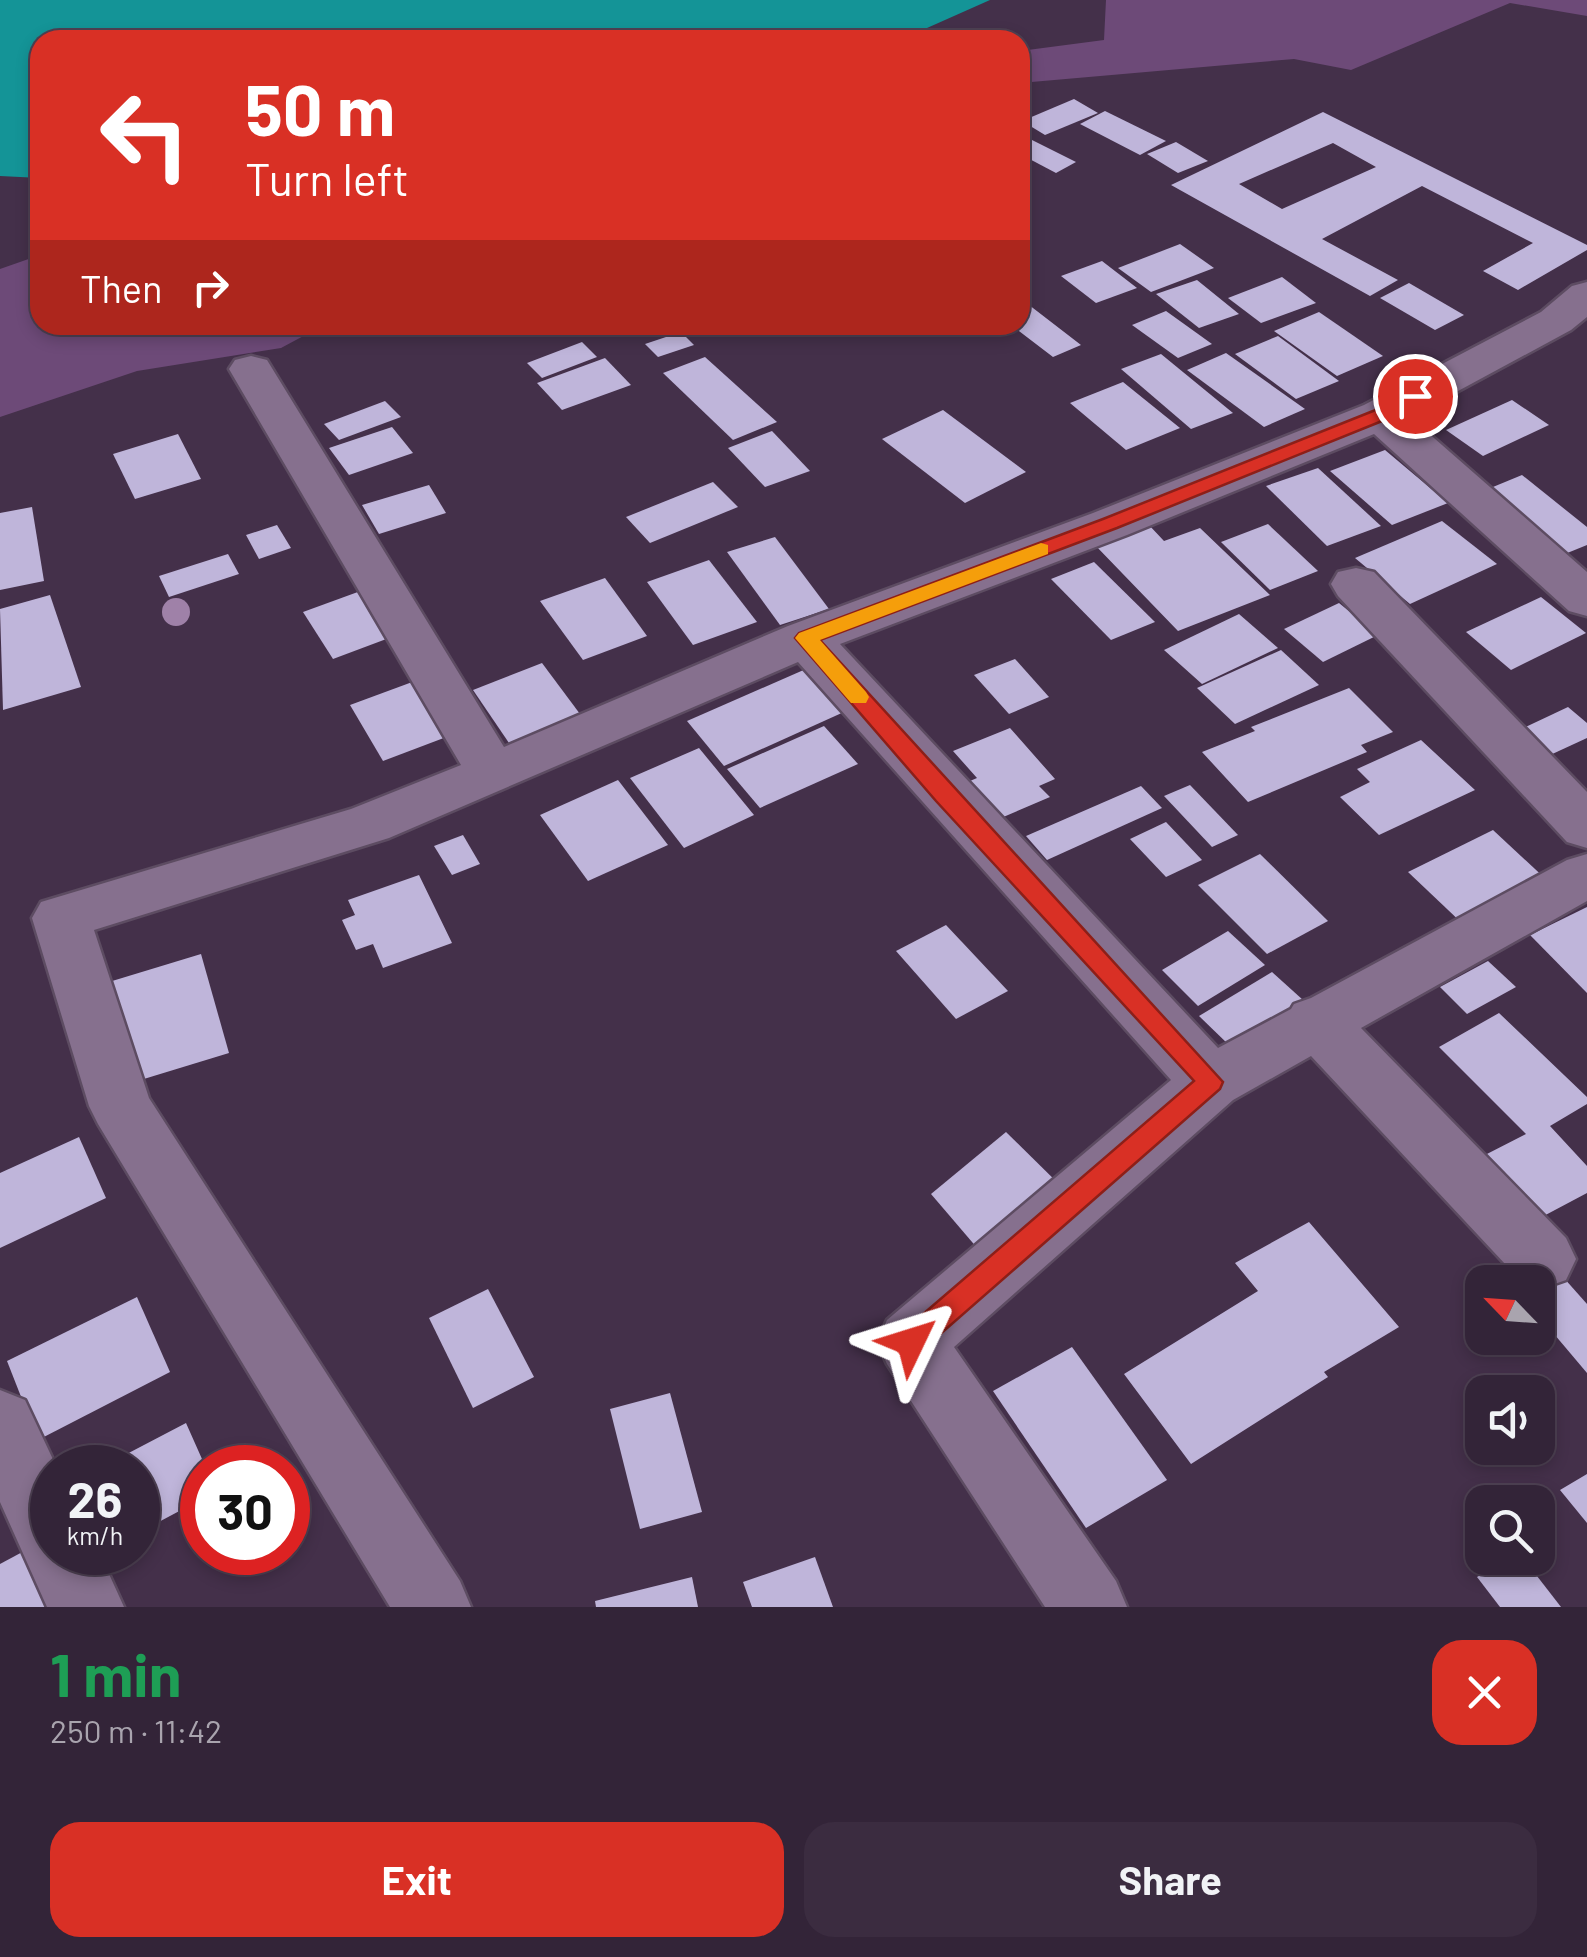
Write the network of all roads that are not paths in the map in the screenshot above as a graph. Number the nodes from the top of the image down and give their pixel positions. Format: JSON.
{"nodes":[{"id":1,"x":1587,"y":295,"type":"edge"},
{"id":2,"x":250,"y":369,"type":"dead end"},
{"id":3,"x":1380,"y":415,"type":"junction"},
{"id":4,"x":1577,"y":576,"type":"edge"},
{"id":5,"x":1356,"y":584,"type":"dead end"},
{"id":6,"x":806,"y":638,"type":"junction"},
{"id":7,"x":493,"y":774,"type":"junction"},
{"id":8,"x":1587,"y":827,"type":"edge"},
{"id":9,"x":1587,"y":875,"type":"edge"},
{"id":10,"x":1315,"y":1021,"type":"junction"},
{"id":11,"x":1210,"y":1082,"type":"junction"},
{"id":12,"x":1543,"y":1259,"type":"dead end"},
{"id":13,"x":0,"y":1423,"type":"edge"},
{"id":14,"x":30,"y":1488,"type":"edge"},
{"id":15,"x":71,"y":1575,"type":"edge"},
{"id":16,"x":86,"y":1607,"type":"edge"},
{"id":17,"x":433,"y":1607,"type":"edge"},
{"id":18,"x":1088,"y":1607,"type":"edge"}],
"edges":[{"from":1,"to":3,"type":"street"},
{"from":2,"to":7,"type":"street"},
{"from":3,"to":4,"type":"street"},
{"from":3,"to":6,"type":"street"},
{"from":5,"to":8,"type":"street"},
{"from":6,"to":7,"type":"street"},
{"from":6,"to":11,"type":"street"},
{"from":7,"to":17,"type":"street"},
{"from":9,"to":10,"type":"street"},
{"from":10,"to":11,"type":"street"},
{"from":10,"to":12,"type":"street"},
{"from":11,"to":18,"type":"street"},
{"from":13,"to":14,"type":"street"},
{"from":15,"to":16,"type":"street"}]}
